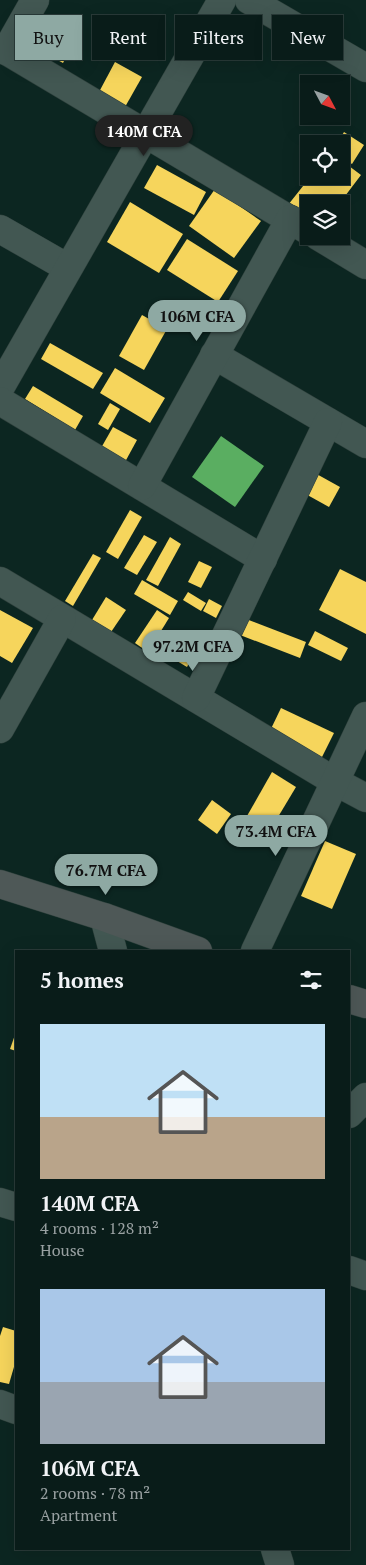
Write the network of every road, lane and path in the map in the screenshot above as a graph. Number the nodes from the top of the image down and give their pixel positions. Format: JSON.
{"nodes":[{"id":1,"x":36,"y":0,"type":"edge"},
{"id":2,"x":222,"y":0,"type":"edge"},
{"id":3,"x":249,"y":0,"type":"edge"},
{"id":4,"x":3,"y":49,"type":"edge"},
{"id":5,"x":366,"y":68,"type":"edge"},
{"id":6,"x":145,"y":133,"type":"junction"},
{"id":7,"x":299,"y":225,"type":"edge"},
{"id":8,"x":0,"y":229,"type":"edge"},
{"id":9,"x":333,"y":245,"type":"edge"},
{"id":10,"x":366,"y":264,"type":"edge"},
{"id":11,"x":68,"y":268,"type":"junction"},
{"id":12,"x":214,"y":355,"type":"junction"},
{"id":13,"x":0,"y":388,"type":"edge"},
{"id":14,"x":0,"y":401,"type":"edge"},
{"id":15,"x":328,"y":422,"type":"junction"},
{"id":16,"x":366,"y":444,"type":"edge"},
{"id":17,"x":142,"y":486,"type":"junction"},
{"id":18,"x":263,"y":559,"type":"junction"},
{"id":19,"x":0,"y":581,"type":"edge"},
{"id":20,"x":62,"y":618,"type":"junction"},
{"id":21,"x":196,"y":698,"type":"junction"},
{"id":22,"x":366,"y":716,"type":"edge"},
{"id":23,"x":0,"y":729,"type":"edge"},
{"id":24,"x":336,"y":782,"type":"junction"},
{"id":25,"x":366,"y":798,"type":"edge"},
{"id":26,"x":0,"y":884,"type":"edge"},
{"id":27,"x":104,"y":918,"type":"junction"},
{"id":28,"x":113,"y":950,"type":"edge"},
{"id":29,"x":195,"y":950,"type":"edge"},
{"id":30,"x":255,"y":950,"type":"edge"},
{"id":31,"x":366,"y":1097,"type":"edge"},
{"id":32,"x":350,"y":1113,"type":"edge"},
{"id":33,"x":0,"y":1202,"type":"edge"},
{"id":34,"x":15,"y":1207,"type":"edge"},
{"id":35,"x":0,"y":1404,"type":"edge"},
{"id":36,"x":15,"y":1410,"type":"edge"},
{"id":37,"x":275,"y":1550,"type":"edge"},
{"id":38,"x":280,"y":1565,"type":"edge"}],
"edges":[{"from":1,"to":4,"type":"street"},
{"from":2,"to":6,"type":"street"},
{"from":3,"to":5,"type":"street"},
{"from":4,"to":6,"type":"street"},
{"from":6,"to":7,"type":"street"},
{"from":6,"to":11,"type":"street"},
{"from":7,"to":12,"type":"street"},
{"from":8,"to":11,"type":"street"},
{"from":9,"to":10,"type":"street"},
{"from":11,"to":13,"type":"street"},
{"from":12,"to":15,"type":"street"},
{"from":12,"to":17,"type":"street"},
{"from":14,"to":17,"type":"street"},
{"from":15,"to":16,"type":"street"},
{"from":15,"to":18,"type":"street"},
{"from":17,"to":18,"type":"street"},
{"from":18,"to":21,"type":"street"},
{"from":19,"to":20,"type":"street"},
{"from":20,"to":21,"type":"street"},
{"from":20,"to":23,"type":"street"},
{"from":21,"to":24,"type":"street"},
{"from":22,"to":24,"type":"street"},
{"from":24,"to":25,"type":"street"},
{"from":24,"to":30,"type":"street"},
{"from":26,"to":27,"type":"main road"},
{"from":27,"to":28,"type":"street"},
{"from":27,"to":29,"type":"main road"},
{"from":31,"to":32,"type":"street"},
{"from":33,"to":34,"type":"street"},
{"from":35,"to":36,"type":"street"},
{"from":37,"to":38,"type":"street"}]}
